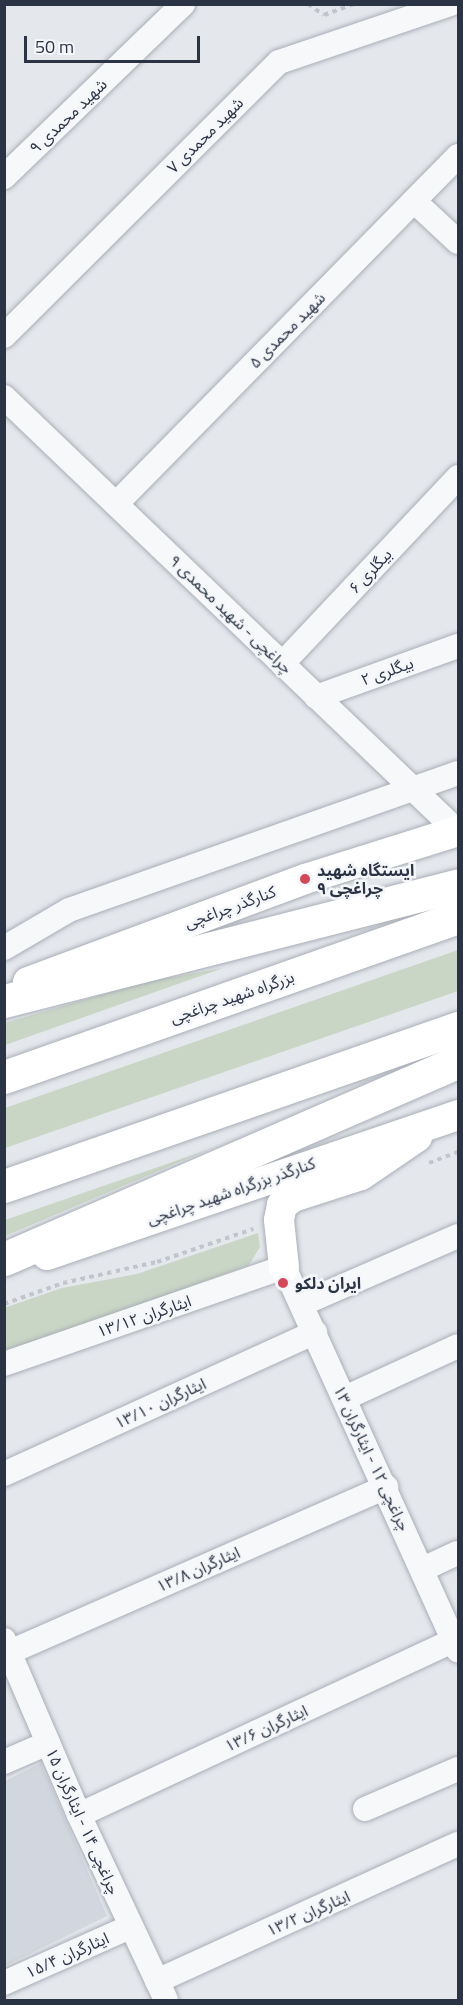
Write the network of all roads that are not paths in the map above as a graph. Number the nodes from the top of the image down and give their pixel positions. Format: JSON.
{"nodes":[{"id":1,"x":183,"y":4,"type":"edge"},
{"id":2,"x":450,"y":4,"type":"edge"},
{"id":3,"x":459,"y":156,"type":"edge"},
{"id":4,"x":4,"y":177,"type":"edge"},
{"id":5,"x":414,"y":201,"type":"junction"},
{"id":6,"x":459,"y":242,"type":"edge"},
{"id":7,"x":4,"y":336,"type":"edge"},
{"id":8,"x":4,"y":397,"type":"edge"},
{"id":9,"x":459,"y":477,"type":"edge"},
{"id":10,"x":116,"y":504,"type":"junction"},
{"id":11,"x":459,"y":646,"type":"edge"},
{"id":12,"x":282,"y":664,"type":"junction"},
{"id":13,"x":316,"y":697,"type":"junction"},
{"id":14,"x":459,"y":773,"type":"edge"},
{"id":15,"x":413,"y":789,"type":"junction"},
{"id":16,"x":458,"y":831,"type":"edge"},
{"id":17,"x":459,"y":885,"type":"edge"},
{"id":18,"x":459,"y":917,"type":"edge"},
{"id":19,"x":4,"y":948,"type":"edge"},
{"id":20,"x":4,"y":991,"type":"edge"},
{"id":21,"x":4,"y":1000,"type":"edge"},
{"id":22,"x":459,"y":1028,"type":"edge"},
{"id":23,"x":459,"y":1062,"type":"edge"},
{"id":24,"x":4,"y":1077,"type":"edge"},
{"id":25,"x":447,"y":1119,"type":"edge"},
{"id":26,"x":4,"y":1186,"type":"edge"},
{"id":27,"x":459,"y":1236,"type":"edge"},
{"id":28,"x":4,"y":1259,"type":"edge"},
{"id":29,"x":284,"y":1267,"type":"junction"},
{"id":30,"x":4,"y":1270,"type":"edge"},
{"id":31,"x":302,"y":1305,"type":"junction"},
{"id":32,"x":315,"y":1332,"type":"junction"},
{"id":33,"x":459,"y":1346,"type":"edge"},
{"id":34,"x":4,"y":1364,"type":"edge"},
{"id":35,"x":345,"y":1398,"type":"junction"},
{"id":36,"x":4,"y":1474,"type":"edge"},
{"id":37,"x":386,"y":1487,"type":"junction"},
{"id":38,"x":459,"y":1553,"type":"edge"},
{"id":39,"x":423,"y":1569,"type":"junction"},
{"id":40,"x":456,"y":1645,"type":"edge"},
{"id":41,"x":7,"y":1646,"type":"edge"},
{"id":42,"x":48,"y":1743,"type":"junction"},
{"id":43,"x":4,"y":1762,"type":"edge"},
{"id":44,"x":459,"y":1769,"type":"edge"},
{"id":45,"x":365,"y":1809,"type":"dead end"},
{"id":46,"x":79,"y":1815,"type":"junction"},
{"id":47,"x":459,"y":1844,"type":"edge"},
{"id":48,"x":130,"y":1927,"type":"junction"},
{"id":49,"x":4,"y":1983,"type":"edge"},
{"id":50,"x":162,"y":1991,"type":"edge"}],
"edges":[{"from":1,"to":4,"type":"street","name":"شهید محمدی ۹"},
{"from":2,"to":7,"type":"street","name":"شهید محمدی ۷"},
{"from":3,"to":5,"type":"street","name":"شهید محمدی ۵"},
{"from":5,"to":6,"type":"street"},
{"from":5,"to":10,"type":"street","name":"شهید محمدی ۵"},
{"from":8,"to":10,"type":"street","name":"۹ چراغچی - شهید محمدی"},
{"from":9,"to":12,"type":"street","name":"بیگلری ۶"},
{"from":10,"to":12,"type":"street","name":"۹ چراغچی - شهید محمدی"},
{"from":11,"to":13,"type":"street","name":"بیگلری ۲"},
{"from":12,"to":13,"type":"street","name":"۹ چراغچی - شهید محمدی"},
{"from":13,"to":15,"type":"street","name":"۹ چراغچی - شهید محمدی"},
{"from":14,"to":15,"type":"street"},
{"from":15,"to":16,"type":"street","name":"۹ چراغچی - شهید محمدی"},
{"from":15,"to":19,"type":"street"},
{"from":16,"to":20,"type":"main road","name":"کنارگذر چراغچی"},
{"from":17,"to":21,"type":"highway"},
{"from":18,"to":24,"type":"highway","name":"بزرگراه شهید چراغچی"},
{"from":22,"to":26,"type":"highway"},
{"from":23,"to":28,"type":"highway"},
{"from":25,"to":29,"type":"main road"},
{"from":25,"to":30,"type":"main road","name":"کنارگذر بزرگراه شهید چراغچی"},
{"from":27,"to":31,"type":"street"},
{"from":29,"to":31,"type":"street","name":"چراغچی ۱۲ - ایثارگران ۱۳"},
{"from":29,"to":34,"type":"street","name":"ایثارگران ۱۳/۱۲"},
{"from":31,"to":32,"type":"street","name":"چراغچی ۱۲ - ایثارگران ۱۳"},
{"from":32,"to":35,"type":"street","name":"چراغچی ۱۲ - ایثارگران ۱۳"},
{"from":32,"to":36,"type":"street","name":"ایثارگران ۱۳/۱۰"},
{"from":33,"to":35,"type":"street"},
{"from":35,"to":37,"type":"street","name":"چراغچی ۱۲ - ایثارگران ۱۳"},
{"from":37,"to":39,"type":"street","name":"چراغچی ۱۲ - ایثارگران ۱۳"},
{"from":37,"to":41,"type":"street","name":"ایثارگران ۱۳/۸"},
{"from":38,"to":39,"type":"street"},
{"from":39,"to":40,"type":"street","name":"چراغچی ۱۲ - ایثارگران ۱۳"},
{"from":40,"to":46,"type":"street","name":"ایثارگران ۱۳/۶"},
{"from":41,"to":42,"type":"street","name":"چراغچی ۱۴ - ایثارگران ۱۵"},
{"from":42,"to":43,"type":"street"},
{"from":42,"to":46,"type":"street","name":"چراغچی ۱۴ - ایثارگران ۱۵"},
{"from":44,"to":45,"type":"street"},
{"from":46,"to":48,"type":"street","name":"چراغچی ۱۴ - ایثارگران ۱۵"},
{"from":47,"to":50,"type":"street","name":"ایثارگران ۱۳/۲"},
{"from":48,"to":49,"type":"street","name":"ایثارگران ۱۵/۴"},
{"from":48,"to":50,"type":"street","name":"چراغچی ۱۴ - ایثارگران ۱۵"}]}
